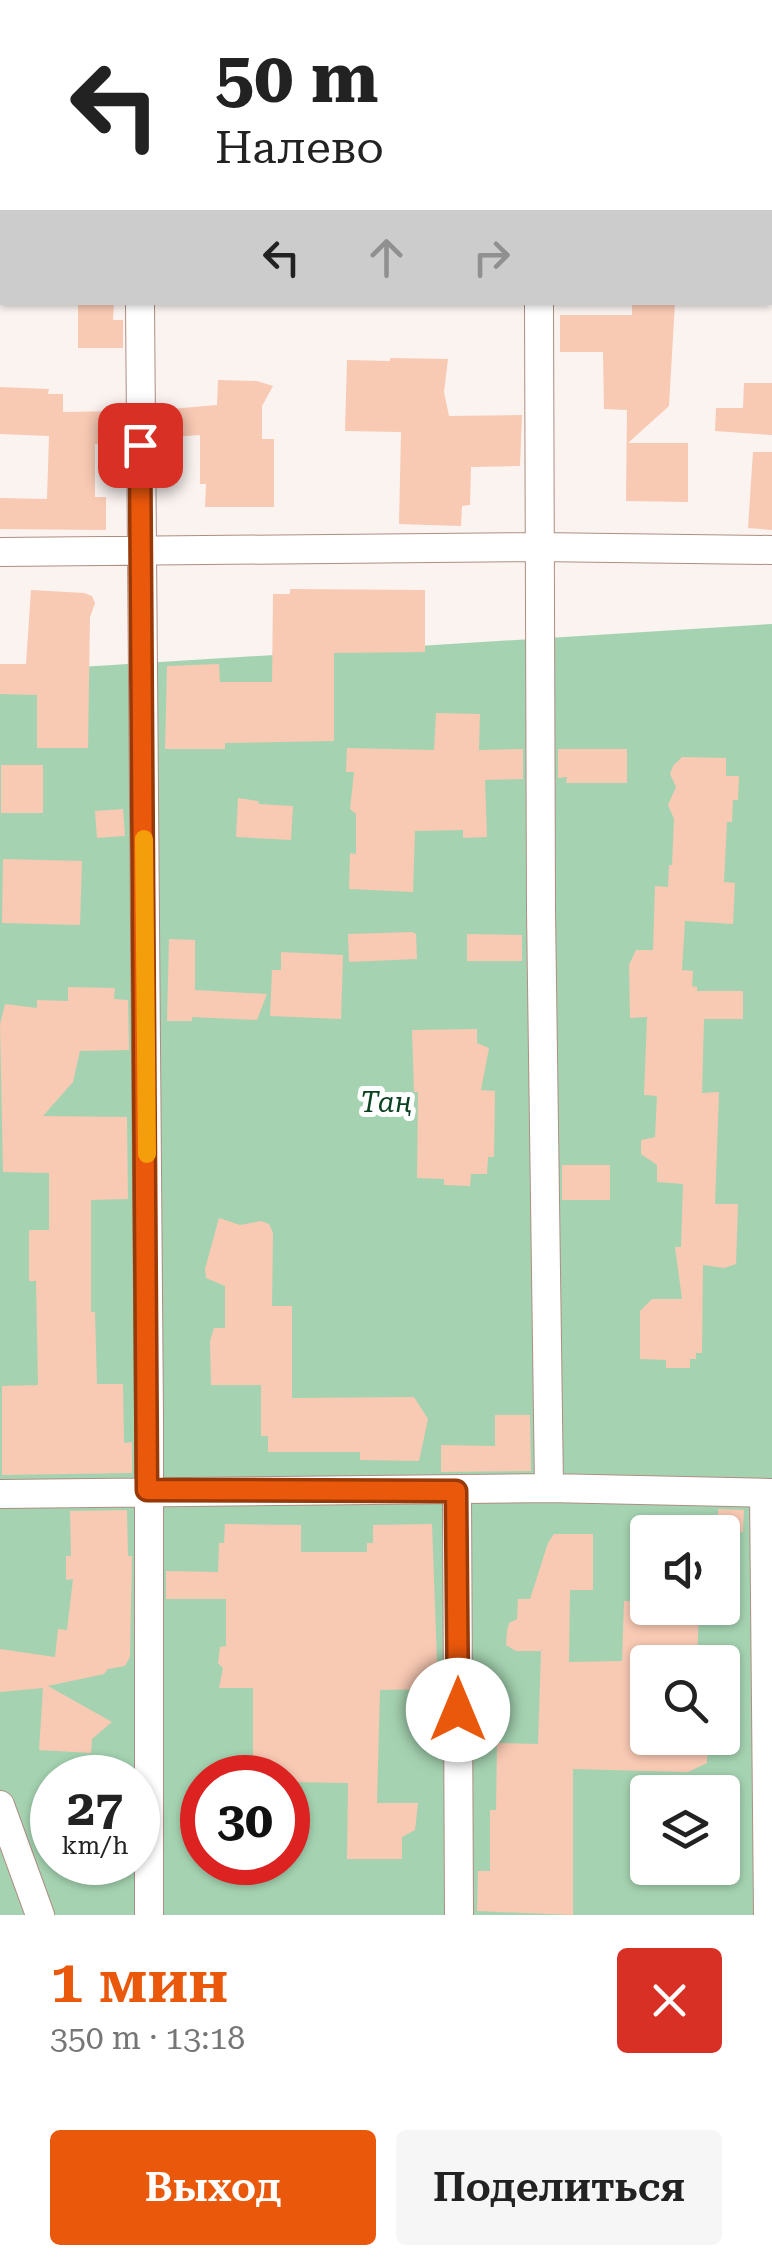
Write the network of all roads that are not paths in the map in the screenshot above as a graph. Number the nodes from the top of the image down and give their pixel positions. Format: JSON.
{"nodes":[{"id":1,"x":140,"y":305,"type":"edge"},
{"id":2,"x":538,"y":305,"type":"edge"},
{"id":3,"x":537,"y":547,"type":"junction"},
{"id":4,"x":772,"y":550,"type":"edge"},
{"id":5,"x":0,"y":552,"type":"edge"},
{"id":6,"x":141,"y":552,"type":"junction"},
{"id":7,"x":549,"y":1488,"type":"junction"},
{"id":8,"x":147,"y":1490,"type":"junction"},
{"id":9,"x":456,"y":1491,"type":"junction"},
{"id":10,"x":768,"y":1493,"type":"edge"},
{"id":11,"x":0,"y":1494,"type":"edge"},
{"id":12,"x":0,"y":1804,"type":"edge"},
{"id":13,"x":40,"y":1915,"type":"edge"},
{"id":14,"x":149,"y":1915,"type":"edge"},
{"id":15,"x":459,"y":1915,"type":"edge"},
{"id":16,"x":768,"y":1915,"type":"edge"}],
"edges":[{"from":1,"to":6,"type":"street"},
{"from":2,"to":3,"type":"street"},
{"from":3,"to":4,"type":"street"},
{"from":3,"to":6,"type":"street"},
{"from":3,"to":7,"type":"street"},
{"from":5,"to":6,"type":"street"},
{"from":6,"to":8,"type":"street"},
{"from":7,"to":9,"type":"street"},
{"from":7,"to":10,"type":"street"},
{"from":8,"to":9,"type":"street"},
{"from":8,"to":11,"type":"street"},
{"from":8,"to":14,"type":"street"},
{"from":9,"to":15,"type":"street"},
{"from":10,"to":16,"type":"street"},
{"from":12,"to":13,"type":"street"}]}
